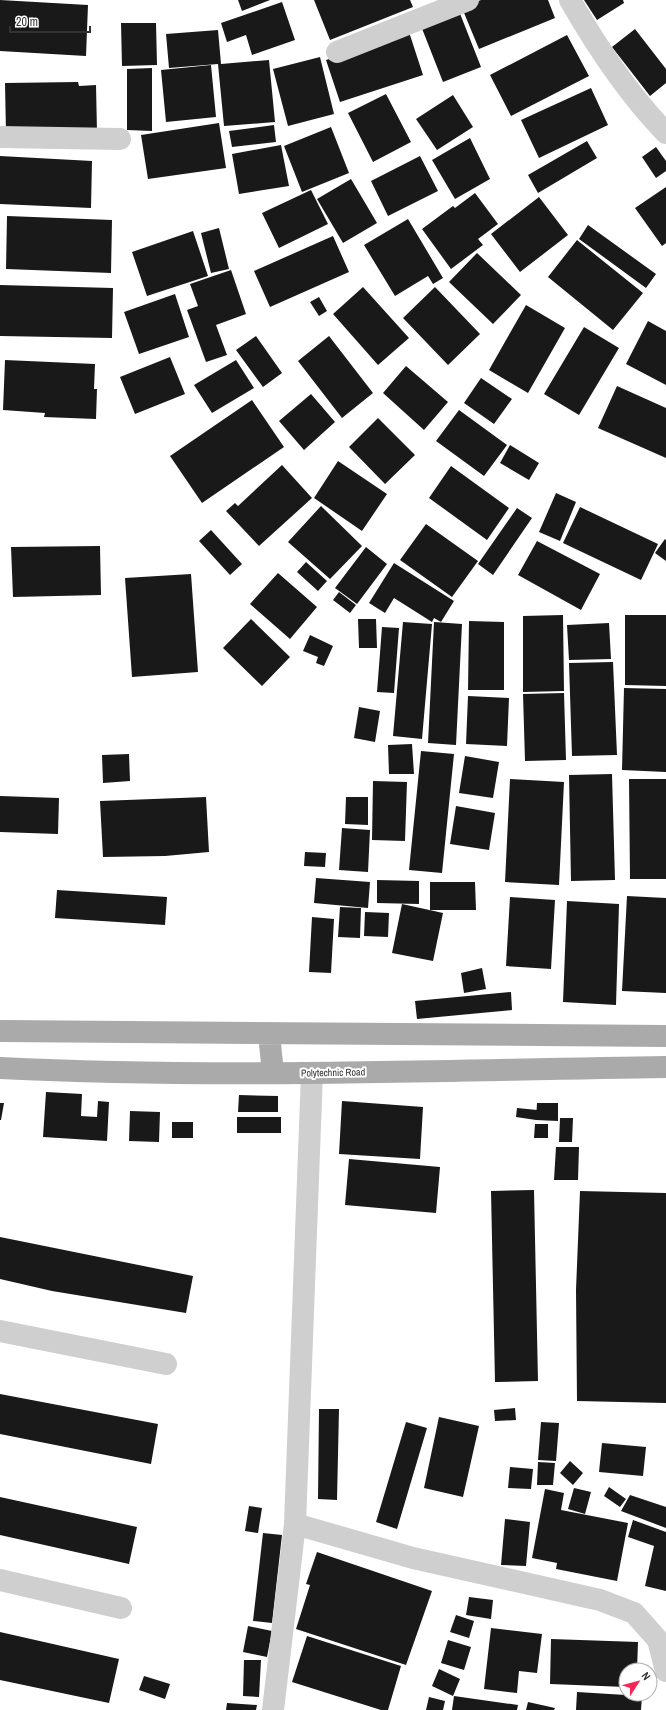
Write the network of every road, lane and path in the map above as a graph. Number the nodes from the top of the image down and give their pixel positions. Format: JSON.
{"nodes":[{"id":1,"x":468,"y":0,"type":"edge"},
{"id":2,"x":570,"y":0,"type":"edge"},
{"id":3,"x":337,"y":52,"type":"dead end"},
{"id":4,"x":666,"y":133,"type":"edge"},
{"id":5,"x":0,"y":138,"type":"edge"},
{"id":6,"x":120,"y":139,"type":"dead end"},
{"id":7,"x":0,"y":1031,"type":"edge"},
{"id":8,"x":269,"y":1034,"type":"junction"},
{"id":9,"x":666,"y":1036,"type":"edge"},
{"id":10,"x":666,"y":1067,"type":"edge"},
{"id":11,"x":0,"y":1068,"type":"edge"},
{"id":12,"x":273,"y":1072,"type":"junction"},
{"id":13,"x":312,"y":1073,"type":"junction"},
{"id":14,"x":0,"y":1331,"type":"edge"},
{"id":15,"x":166,"y":1364,"type":"dead end"},
{"id":16,"x":295,"y":1524,"type":"junction"},
{"id":17,"x":0,"y":1580,"type":"edge"},
{"id":18,"x":121,"y":1608,"type":"dead end"},
{"id":19,"x":666,"y":1671,"type":"edge"},
{"id":20,"x":273,"y":1710,"type":"edge"}],
"edges":[{"from":1,"to":3,"type":"street"},
{"from":2,"to":4,"type":"street"},
{"from":5,"to":6,"type":"street"},
{"from":7,"to":8,"type":"main road"},
{"from":8,"to":9,"type":"main road"},
{"from":8,"to":12,"type":"main road"},
{"from":10,"to":13,"type":"main road","name":"Polytechnic Road"},
{"from":11,"to":12,"type":"main road","name":"Polytechnic Road"},
{"from":12,"to":13,"type":"main road","name":"Polytechnic Road"},
{"from":13,"to":16,"type":"street"},
{"from":14,"to":15,"type":"street"},
{"from":16,"to":19,"type":"street"},
{"from":16,"to":20,"type":"street"},
{"from":17,"to":18,"type":"street"}]}
